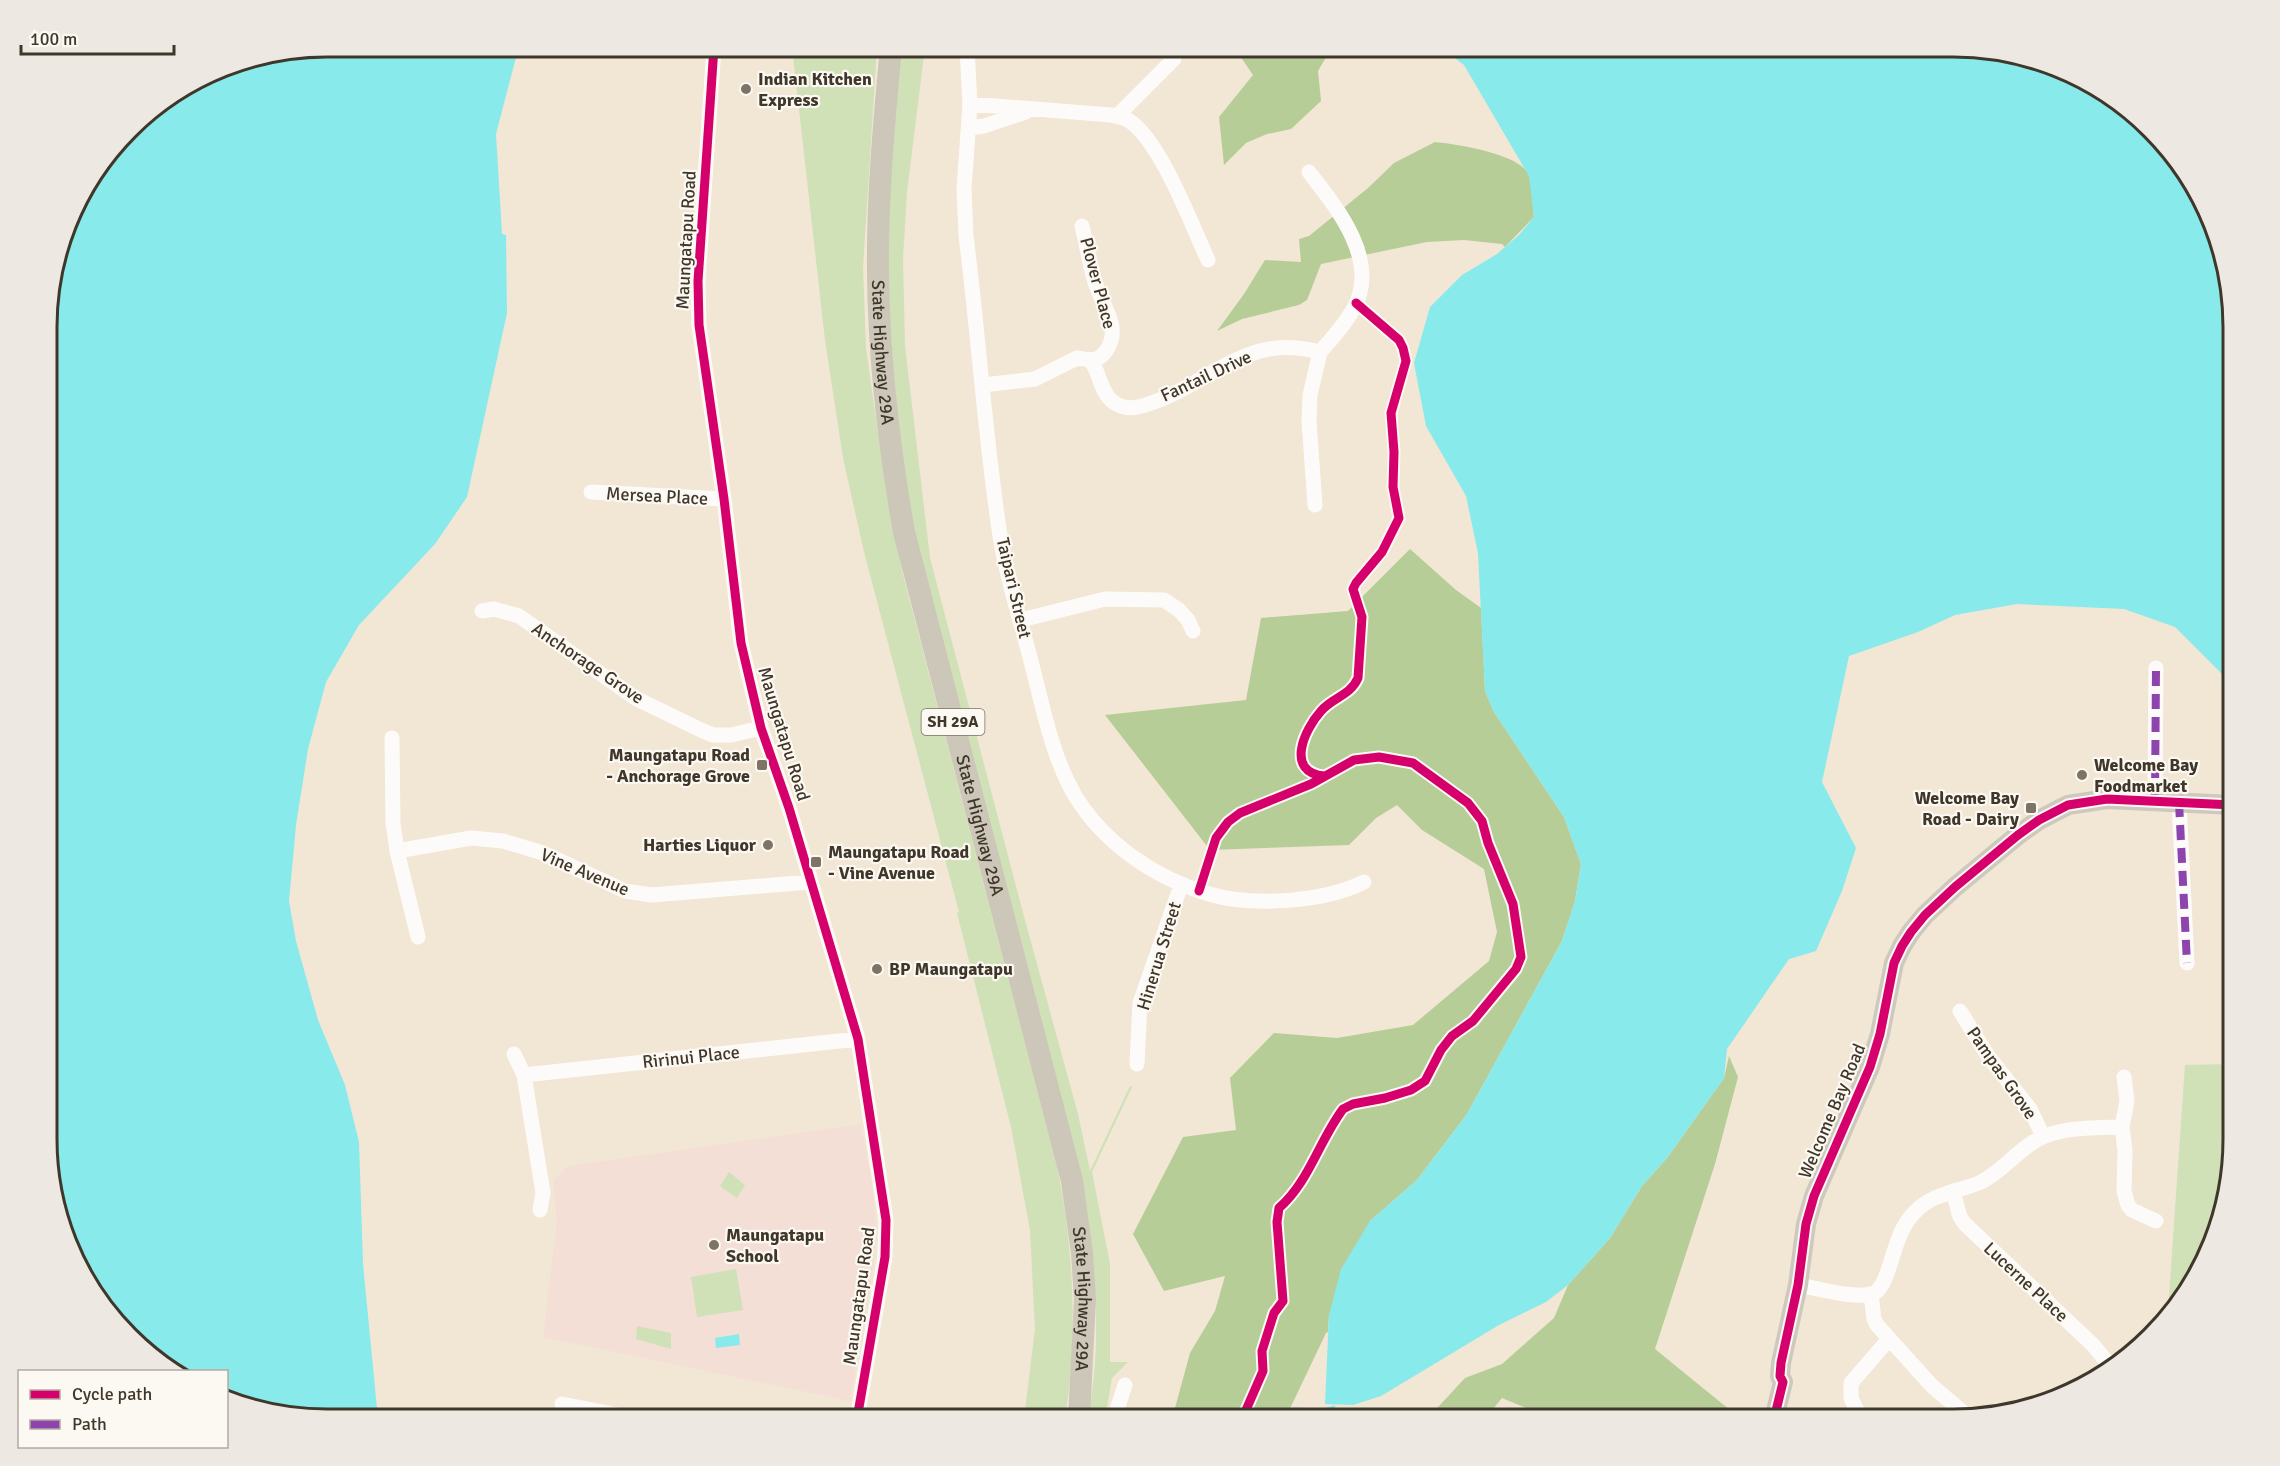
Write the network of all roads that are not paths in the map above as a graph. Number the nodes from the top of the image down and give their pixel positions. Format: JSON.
{"nodes":[{"id":1,"x":713,"y":57,"type":"edge"},
{"id":2,"x":890,"y":57,"type":"edge"},
{"id":3,"x":968,"y":57,"type":"edge"},
{"id":4,"x":1174,"y":59,"type":"dead end"},
{"id":5,"x":970,"y":104,"type":"junction"},
{"id":6,"x":1034,"y":110,"type":"junction"},
{"id":7,"x":1117,"y":116,"type":"junction"},
{"id":8,"x":969,"y":128,"type":"junction"},
{"id":9,"x":1309,"y":172,"type":"dead end"},
{"id":10,"x":1083,"y":226,"type":"dead end"},
{"id":11,"x":1208,"y":260,"type":"dead end"},
{"id":12,"x":1320,"y":352,"type":"junction"},
{"id":13,"x":1091,"y":361,"type":"junction"},
{"id":14,"x":983,"y":385,"type":"junction"},
{"id":15,"x":591,"y":492,"type":"dead end"},
{"id":16,"x":724,"y":499,"type":"junction"},
{"id":17,"x":1315,"y":506,"type":"dead end"},
{"id":18,"x":482,"y":611,"type":"dead end"},
{"id":19,"x":1021,"y":621,"type":"junction"},
{"id":20,"x":1192,"y":631,"type":"dead end"},
{"id":21,"x":2156,"y":668,"type":"dead end"},
{"id":22,"x":761,"y":728,"type":"junction"},
{"id":23,"x":392,"y":738,"type":"dead end"},
{"id":24,"x":2155,"y":801,"type":"junction"},
{"id":25,"x":2179,"y":802,"type":"junction"},
{"id":26,"x":2223,"y":804,"type":"edge"},
{"id":27,"x":397,"y":851,"type":"junction"},
{"id":28,"x":810,"y":882,"type":"junction"},
{"id":29,"x":1364,"y":882,"type":"dead end"},
{"id":30,"x":1181,"y":885,"type":"junction"},
{"id":31,"x":418,"y":937,"type":"dead end"},
{"id":32,"x":2187,"y":963,"type":"dead end"},
{"id":33,"x":1960,"y":1011,"type":"dead end"},
{"id":34,"x":858,"y":1039,"type":"junction"},
{"id":35,"x":514,"y":1054,"type":"dead end"},
{"id":36,"x":1137,"y":1064,"type":"dead end"},
{"id":37,"x":524,"y":1075,"type":"junction"},
{"id":38,"x":2124,"y":1077,"type":"dead end"},
{"id":39,"x":2122,"y":1127,"type":"junction"},
{"id":40,"x":2043,"y":1136,"type":"junction"},
{"id":41,"x":1953,"y":1191,"type":"junction"},
{"id":42,"x":540,"y":1210,"type":"dead end"},
{"id":43,"x":2156,"y":1221,"type":"dead end"},
{"id":44,"x":1798,"y":1285,"type":"junction"},
{"id":45,"x":1871,"y":1294,"type":"junction"},
{"id":46,"x":1889,"y":1339,"type":"junction"},
{"id":47,"x":2106,"y":1361,"type":"edge"},
{"id":48,"x":1125,"y":1385,"type":"dead end"},
{"id":49,"x":1780,"y":1386,"type":"junction"},
{"id":50,"x":1081,"y":1389,"type":"junction"},
{"id":51,"x":562,"y":1404,"type":"dead end"},
{"id":52,"x":588,"y":1409,"type":"edge"},
{"id":53,"x":858,"y":1409,"type":"edge"},
{"id":54,"x":1076,"y":1409,"type":"edge"},
{"id":55,"x":1080,"y":1409,"type":"edge"},
{"id":56,"x":1117,"y":1409,"type":"edge"},
{"id":57,"x":1768,"y":1409,"type":"edge"},
{"id":58,"x":1776,"y":1409,"type":"edge"},
{"id":59,"x":1783,"y":1409,"type":"edge"},
{"id":60,"x":1856,"y":1409,"type":"edge"},
{"id":61,"x":1958,"y":1409,"type":"edge"}],
"edges":[{"from":1,"to":16,"type":"street","name":"Maungatapu Road"},
{"from":2,"to":50,"type":"highway","name":"State Highway 29A","number":"SH 29A"},
{"from":3,"to":5,"type":"street","name":"Taipari Street"},
{"from":4,"to":7,"type":"street"},
{"from":5,"to":6,"type":"street"},
{"from":5,"to":8,"type":"street","name":"Taipari Street"},
{"from":6,"to":7,"type":"street"},
{"from":6,"to":8,"type":"street"},
{"from":7,"to":11,"type":"street"},
{"from":8,"to":14,"type":"street","name":"Taipari Street"},
{"from":9,"to":12,"type":"street"},
{"from":10,"to":13,"type":"street","name":"Plover Place"},
{"from":12,"to":13,"type":"street","name":"Fantail Drive"},
{"from":12,"to":17,"type":"street"},
{"from":13,"to":14,"type":"street"},
{"from":14,"to":19,"type":"street","name":"Taipari Street"},
{"from":15,"to":16,"type":"street","name":"Mersea Place"},
{"from":16,"to":22,"type":"street","name":"Maungatapu Road"},
{"from":18,"to":22,"type":"street","name":"Anchorage Grove"},
{"from":19,"to":20,"type":"street"},
{"from":19,"to":30,"type":"street","name":"Taipari Street"},
{"from":21,"to":24,"type":"street"},
{"from":22,"to":28,"type":"street","name":"Maungatapu Road"},
{"from":23,"to":27,"type":"street"},
{"from":24,"to":25,"type":"main road","name":"Welcome Bay Road"},
{"from":24,"to":44,"type":"main road","name":"Welcome Bay Road"},
{"from":25,"to":26,"type":"main road","name":"Welcome Bay Road"},
{"from":25,"to":32,"type":"street"},
{"from":27,"to":28,"type":"street","name":"Vine Avenue"},
{"from":27,"to":31,"type":"street"},
{"from":28,"to":34,"type":"street","name":"Maungatapu Road"},
{"from":29,"to":30,"type":"street","name":"Taipari Street"},
{"from":30,"to":36,"type":"street","name":"Hinerua Street"},
{"from":33,"to":40,"type":"street","name":"Pampas Grove"},
{"from":34,"to":37,"type":"street","name":"Ririnui Place"},
{"from":34,"to":53,"type":"street","name":"Maungatapu Road"},
{"from":35,"to":37,"type":"street"},
{"from":37,"to":42,"type":"street"},
{"from":38,"to":39,"type":"street"},
{"from":39,"to":40,"type":"street"},
{"from":39,"to":43,"type":"street"},
{"from":40,"to":41,"type":"street"},
{"from":41,"to":45,"type":"street"},
{"from":41,"to":47,"type":"street","name":"Lucerne Place"},
{"from":44,"to":45,"type":"street"},
{"from":44,"to":49,"type":"main road","name":"Welcome Bay Road"},
{"from":45,"to":46,"type":"street"},
{"from":46,"to":60,"type":"street"},
{"from":46,"to":61,"type":"street"},
{"from":48,"to":56,"type":"street"},
{"from":49,"to":57,"type":"main road","name":"Welcome Bay Road"},
{"from":49,"to":58,"type":"main road","name":"Welcome Bay Road"},
{"from":49,"to":59,"type":"main road"},
{"from":50,"to":54,"type":"highway","name":"State Highway 29A","number":"SH 29A"},
{"from":50,"to":55,"type":"highway","name":"State Highway 29A","number":"SH 29A"},
{"from":51,"to":52,"type":"street"}]}
